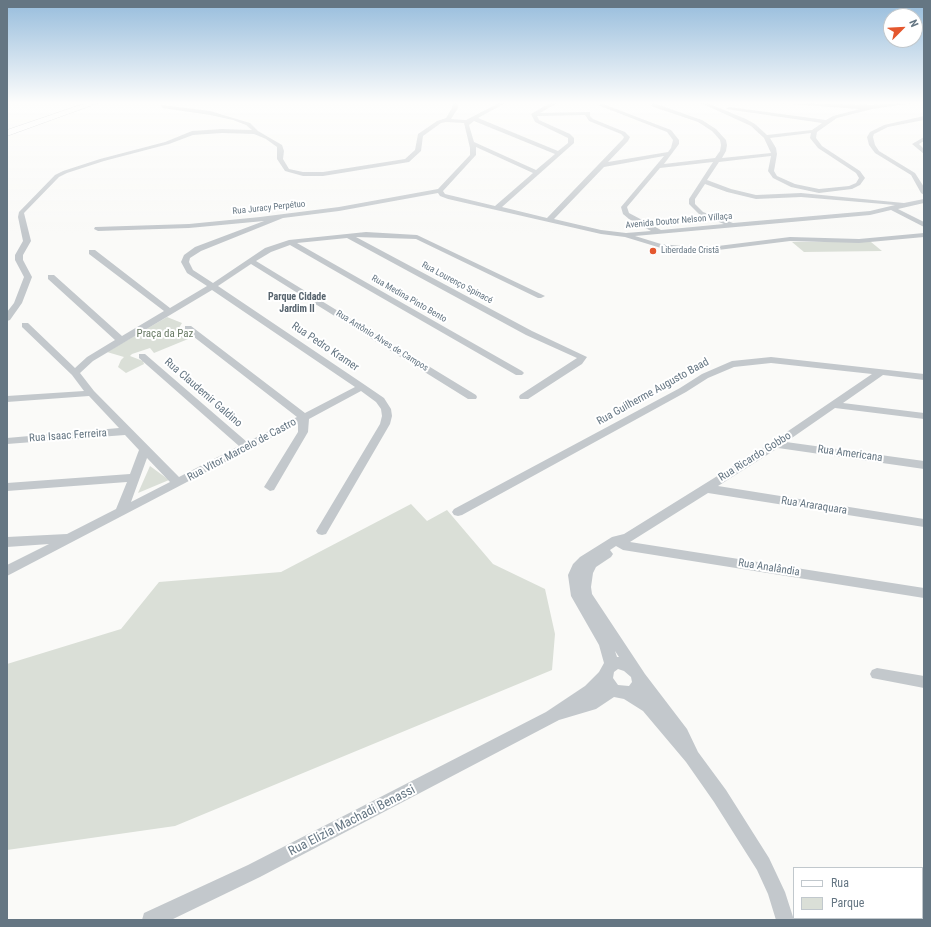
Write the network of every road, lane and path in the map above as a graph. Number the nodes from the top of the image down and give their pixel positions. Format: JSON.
{"nodes":[{"id":1,"x":155,"y":146,"type":"edge"},
{"id":2,"x":280,"y":146,"type":"edge"},
{"id":3,"x":419,"y":146,"type":"edge"},
{"id":4,"x":473,"y":146,"type":"edge"},
{"id":5,"x":481,"y":146,"type":"edge"},
{"id":6,"x":539,"y":146,"type":"edge"},
{"id":7,"x":567,"y":146,"type":"edge"},
{"id":8,"x":620,"y":146,"type":"edge"},
{"id":9,"x":674,"y":146,"type":"edge"},
{"id":10,"x":723,"y":146,"type":"edge"},
{"id":11,"x":772,"y":146,"type":"edge"},
{"id":12,"x":819,"y":146,"type":"edge"},
{"id":13,"x":873,"y":146,"type":"edge"},
{"id":14,"x":491,"y":150,"type":"junction"},
{"id":15,"x":474,"y":152,"type":"junction"},
{"id":16,"x":670,"y":153,"type":"junction"},
{"id":17,"x":559,"y":154,"type":"junction"},
{"id":18,"x":774,"y":154,"type":"junction"},
{"id":19,"x":718,"y":160,"type":"junction"},
{"id":20,"x":603,"y":165,"type":"junction"},
{"id":21,"x":660,"y":166,"type":"junction"},
{"id":22,"x":537,"y":173,"type":"junction"},
{"id":23,"x":703,"y":181,"type":"junction"},
{"id":24,"x":440,"y":191,"type":"junction"},
{"id":25,"x":801,"y":191,"type":"junction"},
{"id":26,"x":924,"y":193,"type":"edge"},
{"id":27,"x":818,"y":194,"type":"junction"},
{"id":28,"x":873,"y":201,"type":"junction"},
{"id":29,"x":924,"y":201,"type":"edge"},
{"id":30,"x":909,"y":204,"type":"junction"},
{"id":31,"x":497,"y":208,"type":"junction"},
{"id":32,"x":893,"y":209,"type":"junction"},
{"id":33,"x":282,"y":216,"type":"junction"},
{"id":34,"x":549,"y":220,"type":"junction"},
{"id":35,"x":736,"y":225,"type":"junction"},
{"id":36,"x":924,"y":225,"type":"edge"},
{"id":37,"x":98,"y":228,"type":"dead end"},
{"id":38,"x":660,"y":232,"type":"junction"},
{"id":39,"x":641,"y":234,"type":"junction"},
{"id":40,"x":346,"y":235,"type":"junction"},
{"id":41,"x":626,"y":235,"type":"junction"},
{"id":42,"x":924,"y":235,"type":"edge"},
{"id":43,"x":289,"y":242,"type":"junction"},
{"id":44,"x":661,"y":246,"type":"junction"},
{"id":45,"x":92,"y":252,"type":"dead end"},
{"id":46,"x":251,"y":261,"type":"junction"},
{"id":47,"x":51,"y":277,"type":"dead end"},
{"id":48,"x":212,"y":286,"type":"junction"},
{"id":49,"x":541,"y":296,"type":"dead end"},
{"id":50,"x":169,"y":310,"type":"junction"},
{"id":51,"x":7,"y":318,"type":"edge"},
{"id":52,"x":25,"y":325,"type":"dead end"},
{"id":53,"x":188,"y":328,"type":"dead end"},
{"id":54,"x":121,"y":340,"type":"junction"},
{"id":55,"x":142,"y":356,"type":"dead end"},
{"id":56,"x":880,"y":372,"type":"junction"},
{"id":57,"x":75,"y":373,"type":"junction"},
{"id":58,"x":519,"y":373,"type":"dead end"},
{"id":59,"x":924,"y":377,"type":"edge"},
{"id":60,"x":362,"y":387,"type":"junction"},
{"id":61,"x":91,"y":393,"type":"junction"},
{"id":62,"x":472,"y":397,"type":"dead end"},
{"id":63,"x":524,"y":397,"type":"dead end"},
{"id":64,"x":7,"y":399,"type":"edge"},
{"id":65,"x":834,"y":405,"type":"junction"},
{"id":66,"x":924,"y":416,"type":"edge"},
{"id":67,"x":304,"y":417,"type":"junction"},
{"id":68,"x":129,"y":432,"type":"junction"},
{"id":69,"x":7,"y":441,"type":"edge"},
{"id":70,"x":776,"y":444,"type":"junction"},
{"id":71,"x":247,"y":448,"type":"junction"},
{"id":72,"x":145,"y":449,"type":"junction"},
{"id":73,"x":924,"y":465,"type":"edge"},
{"id":74,"x":132,"y":478,"type":"junction"},
{"id":75,"x":178,"y":483,"type":"junction"},
{"id":76,"x":7,"y":487,"type":"edge"},
{"id":77,"x":270,"y":487,"type":"dead end"},
{"id":78,"x":704,"y":488,"type":"junction"},
{"id":79,"x":121,"y":512,"type":"junction"},
{"id":80,"x":458,"y":512,"type":"dead end"},
{"id":81,"x":924,"y":524,"type":"edge"},
{"id":82,"x":322,"y":531,"type":"dead end"},
{"id":83,"x":70,"y":538,"type":"junction"},
{"id":84,"x":622,"y":541,"type":"junction"},
{"id":85,"x":7,"y":542,"type":"edge"},
{"id":86,"x":7,"y":571,"type":"edge"},
{"id":87,"x":579,"y":586,"type":"junction"},
{"id":88,"x":924,"y":593,"type":"edge"},
{"id":89,"x":608,"y":671,"type":"junction"},
{"id":90,"x":636,"y":673,"type":"junction"},
{"id":91,"x":877,"y":674,"type":"dead end"},
{"id":92,"x":924,"y":682,"type":"edge"},
{"id":93,"x":620,"y":692,"type":"junction"},
{"id":94,"x":551,"y":718,"type":"junction"},
{"id":95,"x":692,"y":757,"type":"junction"},
{"id":96,"x":151,"y":920,"type":"edge"},
{"id":97,"x":785,"y":920,"type":"edge"}],
"edges":[{"from":1,"to":51,"type":"street"},
{"from":2,"to":3,"type":"street"},
{"from":4,"to":15,"type":"street"},
{"from":5,"to":14,"type":"street"},
{"from":6,"to":17,"type":"street"},
{"from":7,"to":17,"type":"street"},
{"from":8,"to":20,"type":"street"},
{"from":9,"to":16,"type":"street"},
{"from":10,"to":19,"type":"street"},
{"from":11,"to":18,"type":"street"},
{"from":12,"to":27,"type":"street"},
{"from":13,"to":26,"type":"street"},
{"from":14,"to":15,"type":"street"},
{"from":14,"to":22,"type":"street"},
{"from":15,"to":24,"type":"street"},
{"from":16,"to":20,"type":"street"},
{"from":16,"to":21,"type":"street"},
{"from":17,"to":22,"type":"street"},
{"from":18,"to":19,"type":"street"},
{"from":18,"to":25,"type":"street"},
{"from":19,"to":21,"type":"street"},
{"from":19,"to":23,"type":"street"},
{"from":20,"to":34,"type":"street"},
{"from":21,"to":38,"type":"street"},
{"from":22,"to":31,"type":"street"},
{"from":23,"to":25,"type":"street"},
{"from":23,"to":35,"type":"street"},
{"from":24,"to":31,"type":"street","name":"Avenida Doutor Nelson Villaça"},
{"from":24,"to":33,"type":"street","name":"Rua Juracy Perpétuo"},
{"from":25,"to":27,"type":"street"},
{"from":27,"to":28,"type":"street"},
{"from":28,"to":30,"type":"street"},
{"from":28,"to":32,"type":"street"},
{"from":29,"to":30,"type":"street","name":"Avenida Doutor Nelson Villaça"},
{"from":30,"to":32,"type":"street","name":"Avenida Doutor Nelson Villaça"},
{"from":31,"to":34,"type":"street","name":"Avenida Doutor Nelson Villaça"},
{"from":32,"to":35,"type":"street","name":"Avenida Doutor Nelson Villaça"},
{"from":32,"to":36,"type":"street"},
{"from":33,"to":37,"type":"street","name":"Rua Juracy Perpétuo"},
{"from":33,"to":48,"type":"street","name":"Rua Pedro Kramer"},
{"from":34,"to":41,"type":"street","name":"Avenida Doutor Nelson Villaça"},
{"from":35,"to":38,"type":"street","name":"Avenida Doutor Nelson Villaça"},
{"from":38,"to":39,"type":"street","name":"Avenida Doutor Nelson Villaça"},
{"from":39,"to":41,"type":"street","name":"Avenida Doutor Nelson Villaça"},
{"from":39,"to":44,"type":"street"},
{"from":40,"to":43,"type":"street"},
{"from":40,"to":49,"type":"street"},
{"from":40,"to":63,"type":"street","name":"Rua Lourenço Spinacé"},
{"from":41,"to":44,"type":"street"},
{"from":42,"to":44,"type":"street"},
{"from":43,"to":46,"type":"street"},
{"from":43,"to":58,"type":"street","name":"Rua Medina Pinto Bento"},
{"from":45,"to":50,"type":"street"},
{"from":46,"to":48,"type":"street"},
{"from":46,"to":62,"type":"street","name":"Rua Antônio Alves de Campos"},
{"from":47,"to":54,"type":"street"},
{"from":48,"to":50,"type":"street"},
{"from":48,"to":60,"type":"street","name":"Rua Pedro Kramer"},
{"from":50,"to":54,"type":"street"},
{"from":52,"to":57,"type":"street"},
{"from":53,"to":67,"type":"street"},
{"from":54,"to":57,"type":"street"},
{"from":55,"to":71,"type":"street","name":"Rua Claudemir Galdino"},
{"from":56,"to":59,"type":"street","name":"Rua Guilherme Augusto Baad"},
{"from":56,"to":65,"type":"street","name":"Rua Ricardo Gobbo"},
{"from":56,"to":80,"type":"street","name":"Rua Guilherme Augusto Baad"},
{"from":57,"to":61,"type":"street"},
{"from":60,"to":67,"type":"street","name":"Rua Vitor Marcelo de Castro"},
{"from":60,"to":82,"type":"street","name":"Rua Pedro Kramer"},
{"from":61,"to":64,"type":"street"},
{"from":61,"to":68,"type":"street"},
{"from":65,"to":66,"type":"street"},
{"from":65,"to":70,"type":"street","name":"Rua Ricardo Gobbo"},
{"from":67,"to":71,"type":"street","name":"Rua Vitor Marcelo de Castro"},
{"from":67,"to":77,"type":"street"},
{"from":68,"to":69,"type":"street","name":"Rua Isaac Ferreira"},
{"from":68,"to":72,"type":"street"},
{"from":70,"to":73,"type":"street","name":"Rua Americana"},
{"from":70,"to":78,"type":"street","name":"Rua Ricardo Gobbo"},
{"from":71,"to":75,"type":"street","name":"Rua Vitor Marcelo de Castro"},
{"from":72,"to":74,"type":"street"},
{"from":72,"to":75,"type":"street"},
{"from":74,"to":76,"type":"street"},
{"from":74,"to":79,"type":"street"},
{"from":75,"to":79,"type":"street","name":"Rua Vitor Marcelo de Castro"},
{"from":78,"to":81,"type":"street","name":"Rua Araraquara"},
{"from":78,"to":84,"type":"street","name":"Rua Ricardo Gobbo"},
{"from":79,"to":83,"type":"street","name":"Rua Vitor Marcelo de Castro"},
{"from":83,"to":85,"type":"street"},
{"from":83,"to":86,"type":"street","name":"Rua Vitor Marcelo de Castro"},
{"from":84,"to":87,"type":"street","name":"Rua Ricardo Gobbo"},
{"from":84,"to":88,"type":"street","name":"Rua Analândia"},
{"from":87,"to":89,"type":"street"},
{"from":87,"to":90,"type":"street"},
{"from":89,"to":90,"type":"street"},
{"from":89,"to":93,"type":"street"},
{"from":89,"to":94,"type":"street","name":"Rua Elizia Machadi Benassi"},
{"from":90,"to":93,"type":"street"},
{"from":90,"to":95,"type":"street"},
{"from":91,"to":92,"type":"street"},
{"from":93,"to":94,"type":"street","name":"Rua Elizia Machadi Benassi"},
{"from":93,"to":95,"type":"street"},
{"from":94,"to":96,"type":"street","name":"Rua Elizia Machadi Benassi"},
{"from":95,"to":97,"type":"street"}]}
